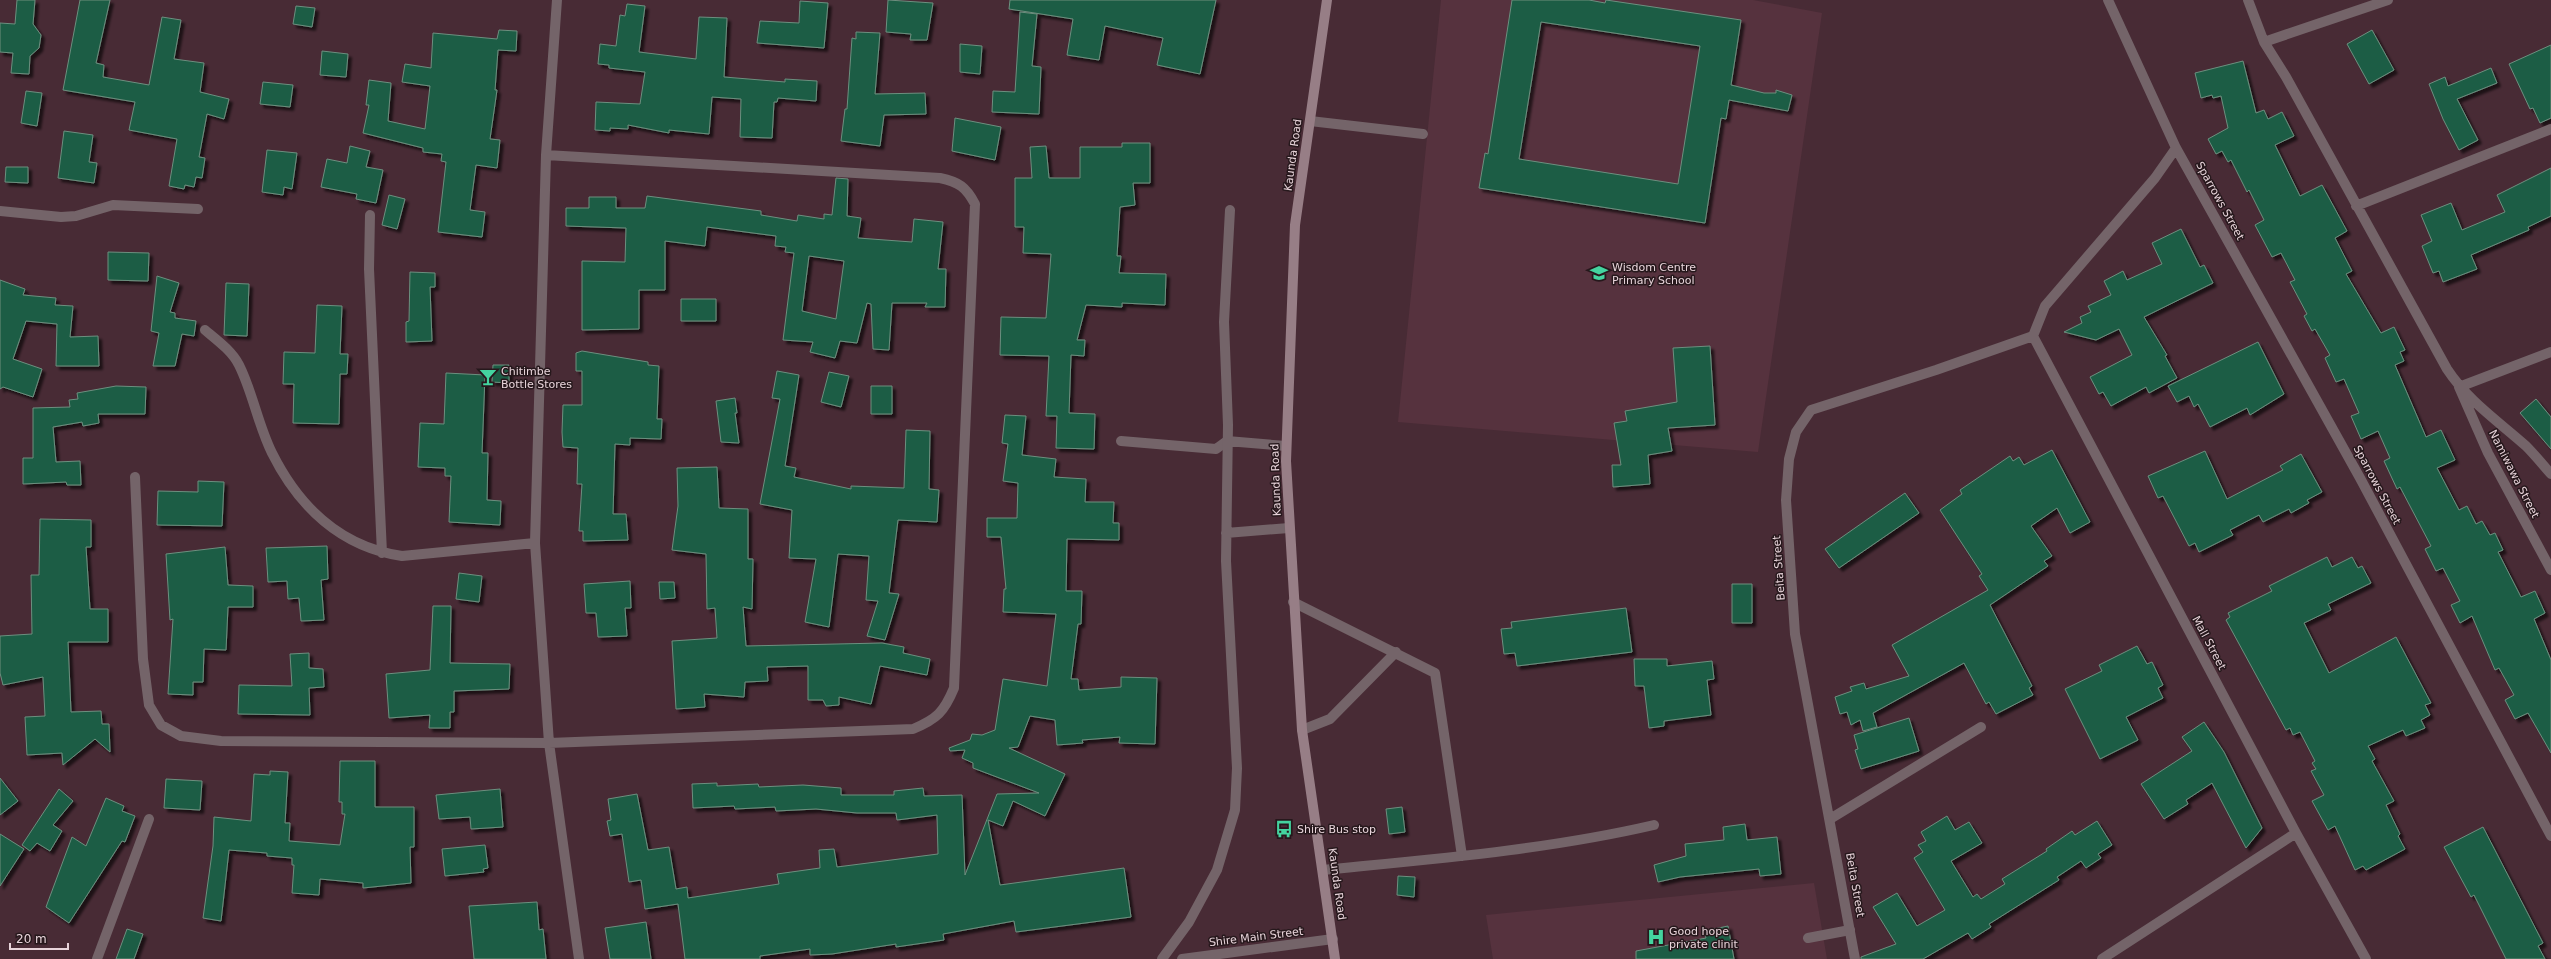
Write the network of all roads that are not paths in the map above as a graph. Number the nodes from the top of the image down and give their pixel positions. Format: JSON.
{"nodes":[{"id":1,"x":557,"y":0,"type":"edge"},
{"id":2,"x":1327,"y":0,"type":"edge"},
{"id":3,"x":2108,"y":0,"type":"edge"},
{"id":4,"x":2248,"y":0,"type":"edge"},
{"id":5,"x":2388,"y":0,"type":"edge"},
{"id":6,"x":2264,"y":42,"type":"junction"},
{"id":7,"x":1310,"y":121,"type":"junction"},
{"id":8,"x":2551,"y":129,"type":"edge"},
{"id":9,"x":1423,"y":134,"type":"dead end"},
{"id":10,"x":2176,"y":148,"type":"junction"},
{"id":11,"x":546,"y":155,"type":"junction"},
{"id":12,"x":2356,"y":206,"type":"junction"},
{"id":13,"x":198,"y":209,"type":"dead end"},
{"id":14,"x":1230,"y":210,"type":"dead end"},
{"id":15,"x":0,"y":211,"type":"edge"},
{"id":16,"x":370,"y":215,"type":"dead end"},
{"id":17,"x":205,"y":330,"type":"dead end"},
{"id":18,"x":2033,"y":336,"type":"junction"},
{"id":19,"x":2551,"y":352,"type":"edge"},
{"id":20,"x":2459,"y":387,"type":"junction"},
{"id":21,"x":1121,"y":441,"type":"dead end"},
{"id":22,"x":1227,"y":441,"type":"junction"},
{"id":23,"x":1286,"y":446,"type":"junction"},
{"id":24,"x":2551,"y":474,"type":"edge"},
{"id":25,"x":136,"y":477,"type":"dead end"},
{"id":26,"x":1289,"y":528,"type":"junction"},
{"id":27,"x":1226,"y":533,"type":"junction"},
{"id":28,"x":535,"y":543,"type":"junction"},
{"id":29,"x":382,"y":553,"type":"junction"},
{"id":30,"x":2551,"y":570,"type":"edge"},
{"id":31,"x":1293,"y":602,"type":"junction"},
{"id":32,"x":1396,"y":652,"type":"junction"},
{"id":33,"x":1981,"y":727,"type":"dead end"},
{"id":34,"x":1302,"y":730,"type":"junction"},
{"id":35,"x":549,"y":743,"type":"junction"},
{"id":36,"x":149,"y":819,"type":"dead end"},
{"id":37,"x":1830,"y":819,"type":"junction"},
{"id":38,"x":1654,"y":825,"type":"dead end"},
{"id":39,"x":2296,"y":834,"type":"junction"},
{"id":40,"x":2551,"y":836,"type":"edge"},
{"id":41,"x":1462,"y":856,"type":"junction"},
{"id":42,"x":1323,"y":870,"type":"junction"},
{"id":43,"x":1850,"y":930,"type":"junction"},
{"id":44,"x":1808,"y":938,"type":"dead end"},
{"id":45,"x":1333,"y":939,"type":"junction"},
{"id":46,"x":96,"y":959,"type":"edge"},
{"id":47,"x":579,"y":959,"type":"edge"},
{"id":48,"x":1162,"y":959,"type":"edge"},
{"id":49,"x":1182,"y":959,"type":"edge"},
{"id":50,"x":1336,"y":959,"type":"edge"},
{"id":51,"x":1855,"y":959,"type":"edge"},
{"id":52,"x":2102,"y":959,"type":"edge"},
{"id":53,"x":2366,"y":959,"type":"edge"}],
"edges":[{"from":1,"to":11,"type":"street"},
{"from":2,"to":7,"type":"main road","name":"Kaunda Road"},
{"from":3,"to":10,"type":"street","name":"Sparrows Street"},
{"from":4,"to":6,"type":"street"},
{"from":5,"to":6,"type":"street"},
{"from":6,"to":12,"type":"street"},
{"from":7,"to":9,"type":"street"},
{"from":7,"to":23,"type":"main road","name":"Kaunda Road"},
{"from":8,"to":12,"type":"street"},
{"from":10,"to":18,"type":"street"},
{"from":10,"to":40,"type":"street","name":"Sparrows Street"},
{"from":11,"to":28,"type":"street"},
{"from":11,"to":35,"type":"street"},
{"from":12,"to":20,"type":"street"},
{"from":13,"to":15,"type":"street"},
{"from":14,"to":22,"type":"street"},
{"from":16,"to":29,"type":"street"},
{"from":17,"to":29,"type":"street"},
{"from":18,"to":37,"type":"street","name":"Beita Street"},
{"from":18,"to":39,"type":"street","name":"Mall Street"},
{"from":19,"to":20,"type":"street"},
{"from":20,"to":24,"type":"street"},
{"from":20,"to":30,"type":"street","name":"Namiwawa Street"},
{"from":21,"to":22,"type":"street"},
{"from":22,"to":23,"type":"street"},
{"from":22,"to":27,"type":"street"},
{"from":23,"to":26,"type":"main road","name":"Kaunda Road"},
{"from":25,"to":35,"type":"street"},
{"from":26,"to":27,"type":"street"},
{"from":26,"to":31,"type":"main road","name":"Kaunda Road"},
{"from":27,"to":48,"type":"street"},
{"from":28,"to":29,"type":"street"},
{"from":28,"to":35,"type":"street"},
{"from":31,"to":32,"type":"street"},
{"from":31,"to":34,"type":"main road","name":"Kaunda Road"},
{"from":32,"to":34,"type":"street"},
{"from":32,"to":41,"type":"street"},
{"from":33,"to":37,"type":"street"},
{"from":34,"to":42,"type":"main road","name":"Kaunda Road"},
{"from":35,"to":47,"type":"street"},
{"from":36,"to":46,"type":"street"},
{"from":37,"to":43,"type":"street","name":"Beita Street"},
{"from":38,"to":41,"type":"street"},
{"from":39,"to":52,"type":"street"},
{"from":39,"to":53,"type":"street","name":"Mall Street"},
{"from":41,"to":42,"type":"street"},
{"from":42,"to":45,"type":"main road","name":"Kaunda Road"},
{"from":43,"to":44,"type":"street"},
{"from":43,"to":51,"type":"street","name":"Beita Street"},
{"from":45,"to":49,"type":"street","name":"Shire Main Street"},
{"from":45,"to":50,"type":"main road","name":"Kaunda Road"}]}
